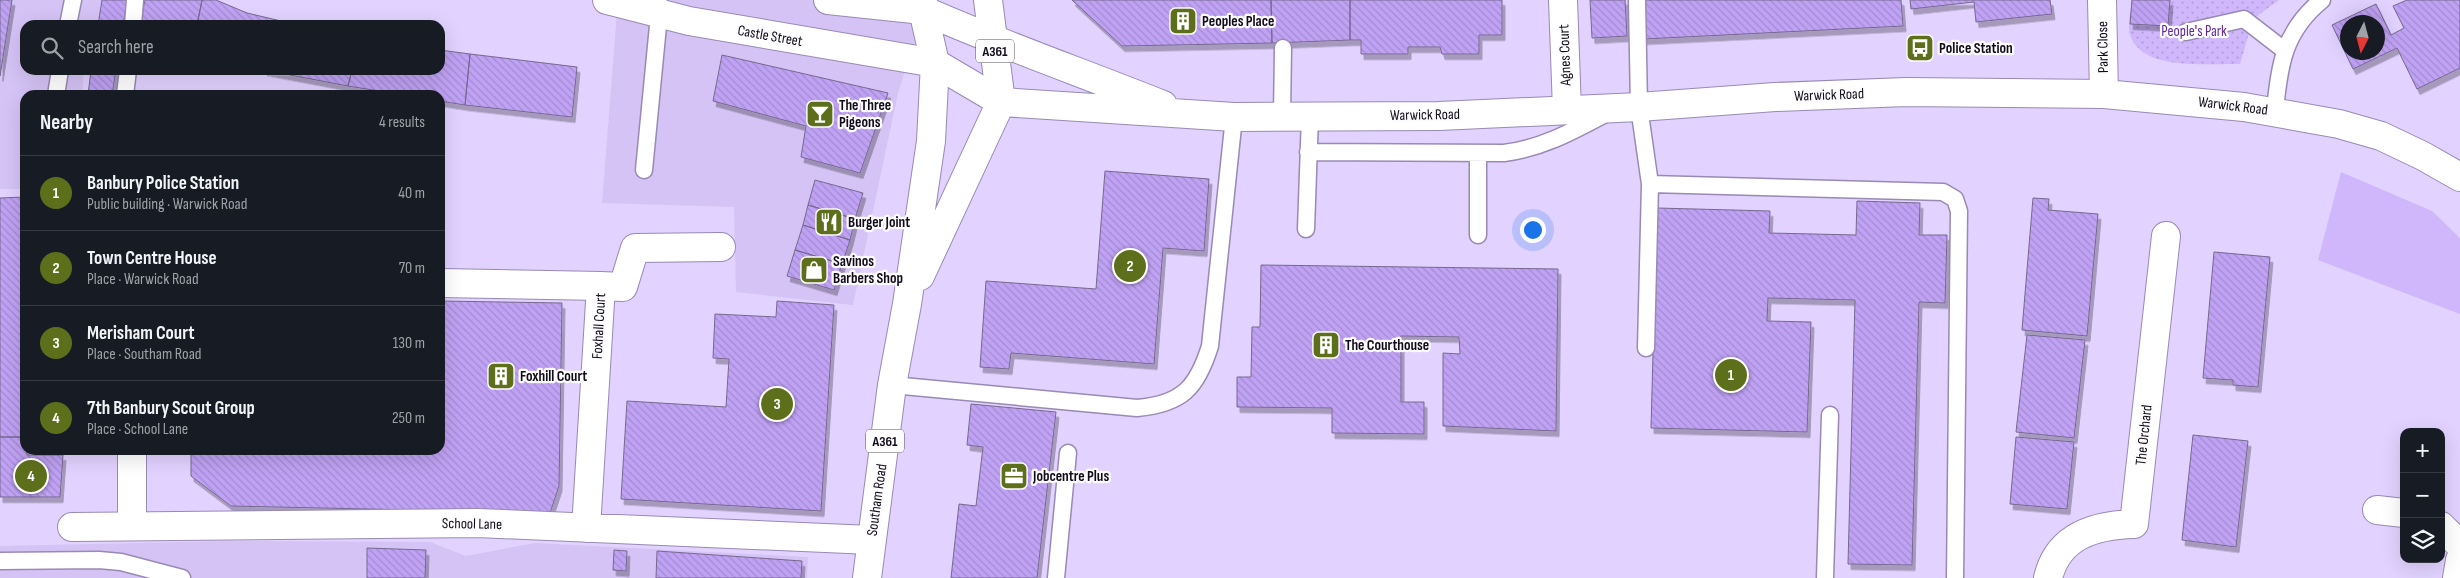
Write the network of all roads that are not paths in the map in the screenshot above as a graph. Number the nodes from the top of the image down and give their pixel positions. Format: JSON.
{"nodes":[{"id":1,"x":73,"y":0,"type":"edge"},
{"id":2,"x":135,"y":0,"type":"edge"},
{"id":3,"x":607,"y":0,"type":"edge"},
{"id":4,"x":828,"y":0,"type":"edge"},
{"id":5,"x":988,"y":0,"type":"edge"},
{"id":6,"x":1562,"y":0,"type":"edge"},
{"id":7,"x":1637,"y":0,"type":"edge"},
{"id":8,"x":2102,"y":0,"type":"edge"},
{"id":9,"x":2322,"y":0,"type":"edge"},
{"id":10,"x":923,"y":5,"type":"edge"},
{"id":11,"x":660,"y":7,"type":"edge"},
{"id":12,"x":69,"y":20,"type":"edge"},
{"id":13,"x":133,"y":20,"type":"edge"},
{"id":14,"x":2186,"y":32,"type":"dead end"},
{"id":15,"x":994,"y":41,"type":"junction"},
{"id":16,"x":1283,"y":48,"type":"dead end"},
{"id":17,"x":2284,"y":50,"type":"junction"},
{"id":18,"x":935,"y":63,"type":"junction"},
{"id":19,"x":59,"y":75,"type":"edge"},
{"id":20,"x":127,"y":75,"type":"edge"},
{"id":21,"x":57,"y":90,"type":"edge"},
{"id":22,"x":126,"y":90,"type":"edge"},
{"id":23,"x":2104,"y":94,"type":"junction"},
{"id":24,"x":1001,"y":102,"type":"junction"},
{"id":25,"x":1629,"y":107,"type":"junction"},
{"id":26,"x":1567,"y":110,"type":"junction"},
{"id":27,"x":2275,"y":111,"type":"junction"},
{"id":28,"x":1185,"y":114,"type":"junction"},
{"id":29,"x":1282,"y":116,"type":"junction"},
{"id":30,"x":1310,"y":116,"type":"junction"},
{"id":31,"x":1234,"y":117,"type":"junction"},
{"id":32,"x":1308,"y":152,"type":"junction"},
{"id":33,"x":1478,"y":155,"type":"junction"},
{"id":34,"x":644,"y":170,"type":"dead end"},
{"id":35,"x":2460,"y":177,"type":"edge"},
{"id":36,"x":1650,"y":184,"type":"junction"},
{"id":37,"x":1306,"y":229,"type":"dead end"},
{"id":38,"x":1478,"y":235,"type":"dead end"},
{"id":39,"x":2166,"y":236,"type":"dead end"},
{"id":40,"x":721,"y":247,"type":"dead end"},
{"id":41,"x":445,"y":283,"type":"edge"},
{"id":42,"x":601,"y":286,"type":"junction"},
{"id":43,"x":907,"y":304,"type":"junction"},
{"id":44,"x":1646,"y":348,"type":"dead end"},
{"id":45,"x":892,"y":385,"type":"junction"},
{"id":46,"x":1830,"y":415,"type":"dead end"},
{"id":47,"x":1068,"y":453,"type":"dead end"},
{"id":48,"x":132,"y":455,"type":"edge"},
{"id":49,"x":2376,"y":510,"type":"dead end"},
{"id":50,"x":2400,"y":513,"type":"edge"},
{"id":51,"x":132,"y":526,"type":"junction"},
{"id":52,"x":72,"y":527,"type":"dead end"},
{"id":53,"x":586,"y":528,"type":"junction"},
{"id":54,"x":2445,"y":530,"type":"edge"},
{"id":55,"x":871,"y":540,"type":"junction"},
{"id":56,"x":2460,"y":545,"type":"edge"},
{"id":57,"x":2460,"y":560,"type":"edge"},
{"id":58,"x":0,"y":561,"type":"edge"},
{"id":59,"x":182,"y":578,"type":"edge"},
{"id":60,"x":867,"y":578,"type":"edge"},
{"id":61,"x":1056,"y":578,"type":"edge"},
{"id":62,"x":1825,"y":578,"type":"edge"},
{"id":63,"x":1955,"y":578,"type":"edge"},
{"id":64,"x":2048,"y":578,"type":"edge"},
{"id":65,"x":2457,"y":578,"type":"edge"}],
"edges":[{"from":1,"to":12,"type":"lane"},
{"from":2,"to":13,"type":"lane"},
{"from":3,"to":11,"type":"main road","name":"Castle Street"},
{"from":4,"to":10,"type":"main road"},
{"from":5,"to":15,"type":"main road","number":"A361"},
{"from":6,"to":26,"type":"main road","name":"Agnes Court"},
{"from":7,"to":25,"type":"lane"},
{"from":8,"to":23,"type":"main road","name":"Park Close"},
{"from":9,"to":17,"type":"lane"},
{"from":10,"to":15,"type":"main road","name":"Warwick Road"},
{"from":10,"to":18,"type":"main road","number":"A361"},
{"from":11,"to":18,"type":"main road","name":"Castle Street"},
{"from":11,"to":34,"type":"lane"},
{"from":14,"to":17,"type":"lane"},
{"from":15,"to":24,"type":"main road","number":"A361"},
{"from":15,"to":28,"type":"main road","name":"Warwick Road"},
{"from":16,"to":29,"type":"lane"},
{"from":17,"to":27,"type":"lane"},
{"from":18,"to":24,"type":"main road","name":"Warwick Road"},
{"from":18,"to":43,"type":"main road","name":"Southam Road","number":"A361"},
{"from":19,"to":21,"type":"lane"},
{"from":20,"to":22,"type":"lane"},
{"from":23,"to":25,"type":"main road","name":"Warwick Road"},
{"from":23,"to":27,"type":"main road","name":"Warwick Road"},
{"from":24,"to":28,"type":"main road","name":"Warwick Road"},
{"from":24,"to":43,"type":"main road","name":"Southam Road","number":"A361"},
{"from":25,"to":26,"type":"main road","name":"Warwick Road"},
{"from":25,"to":33,"type":"lane"},
{"from":25,"to":36,"type":"lane"},
{"from":26,"to":30,"type":"main road","name":"Warwick Road"},
{"from":27,"to":35,"type":"main road","name":"Warwick Road"},
{"from":28,"to":31,"type":"main road","name":"Warwick Road"},
{"from":29,"to":30,"type":"main road","name":"Warwick Road"},
{"from":29,"to":31,"type":"main road","name":"Warwick Road"},
{"from":30,"to":32,"type":"lane"},
{"from":31,"to":45,"type":"lane"},
{"from":32,"to":33,"type":"lane"},
{"from":32,"to":37,"type":"lane"},
{"from":33,"to":38,"type":"lane"},
{"from":36,"to":44,"type":"lane"},
{"from":36,"to":63,"type":"lane"},
{"from":39,"to":64,"type":"main road","name":"The Orchard"},
{"from":40,"to":42,"type":"main road"},
{"from":41,"to":42,"type":"main road","name":"Foxhall Court"},
{"from":42,"to":53,"type":"main road","name":"Foxhall Court"},
{"from":43,"to":45,"type":"main road","name":"Southam Road","number":"A361"},
{"from":45,"to":55,"type":"main road","name":"Southam Road","number":"A361"},
{"from":46,"to":62,"type":"lane"},
{"from":47,"to":61,"type":"lane"},
{"from":48,"to":51,"type":"main road"},
{"from":49,"to":50,"type":"main road"},
{"from":51,"to":52,"type":"main road","name":"School Lane"},
{"from":51,"to":53,"type":"main road","name":"School Lane"},
{"from":53,"to":55,"type":"main road","name":"School Lane"},
{"from":54,"to":56,"type":"main road"},
{"from":55,"to":60,"type":"main road","name":"Southam Road","number":"A361"},
{"from":57,"to":65,"type":"main road"},
{"from":58,"to":59,"type":"lane"}]}
